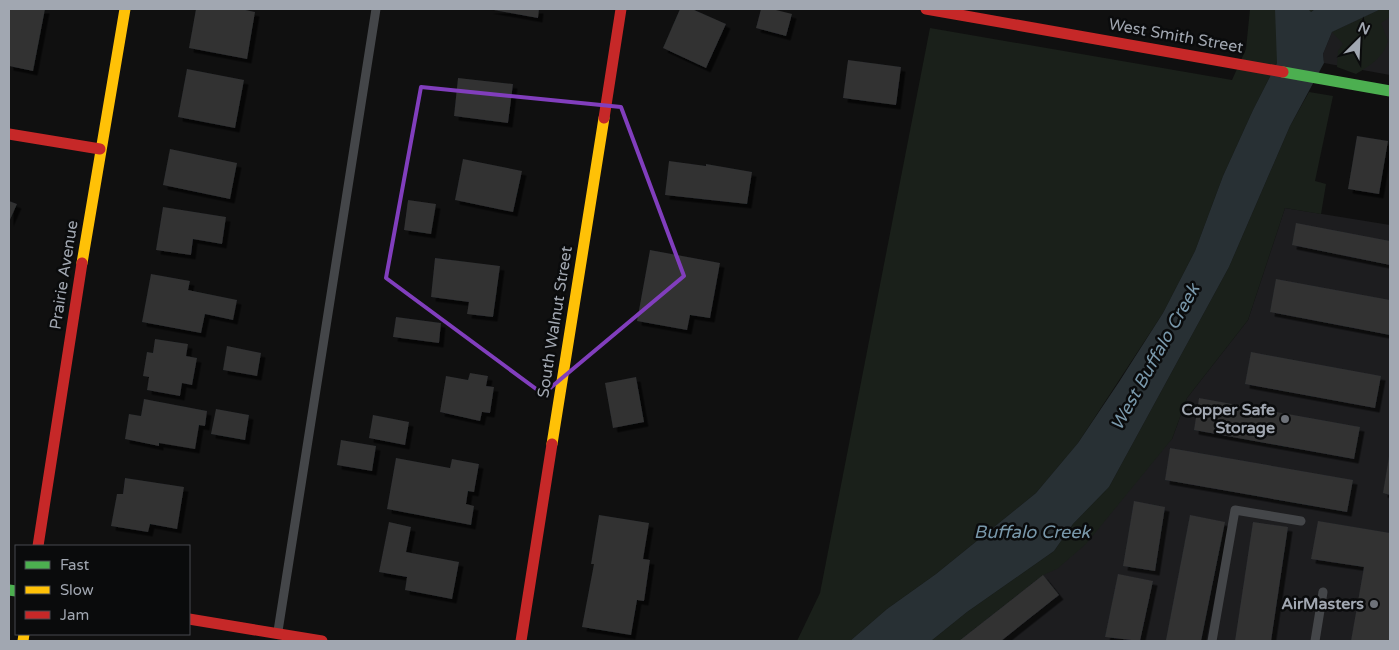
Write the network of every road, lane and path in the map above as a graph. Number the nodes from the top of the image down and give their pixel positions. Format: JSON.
{"nodes":[{"id":1,"x":125,"y":9,"type":"edge"},
{"id":2,"x":376,"y":9,"type":"edge"},
{"id":3,"x":621,"y":9,"type":"edge"},
{"id":4,"x":926,"y":9,"type":"edge"},
{"id":5,"x":1390,"y":91,"type":"edge"},
{"id":6,"x":9,"y":134,"type":"edge"},
{"id":7,"x":100,"y":150,"type":"junction"},
{"id":8,"x":1301,"y":521,"type":"dead end"},
{"id":9,"x":38,"y":545,"type":"edge"},
{"id":10,"x":1323,"y":592,"type":"dead end"},
{"id":11,"x":190,"y":619,"type":"edge"},
{"id":12,"x":276,"y":638,"type":"edge"},
{"id":13,"x":322,"y":641,"type":"edge"},
{"id":14,"x":520,"y":641,"type":"edge"},
{"id":15,"x":1212,"y":641,"type":"edge"},
{"id":16,"x":1315,"y":641,"type":"edge"}],
"edges":[{"from":1,"to":7,"type":"street","name":"Prairie Avenue"},
{"from":2,"to":12,"type":"lane"},
{"from":3,"to":14,"type":"street","name":"South Walnut Street"},
{"from":4,"to":5,"type":"street","name":"West Smith Street"},
{"from":6,"to":7,"type":"street"},
{"from":7,"to":9,"type":"street","name":"Prairie Avenue"},
{"from":8,"to":15,"type":"lane"},
{"from":10,"to":16,"type":"lane"},
{"from":11,"to":12,"type":"street"},
{"from":12,"to":13,"type":"street"}]}
